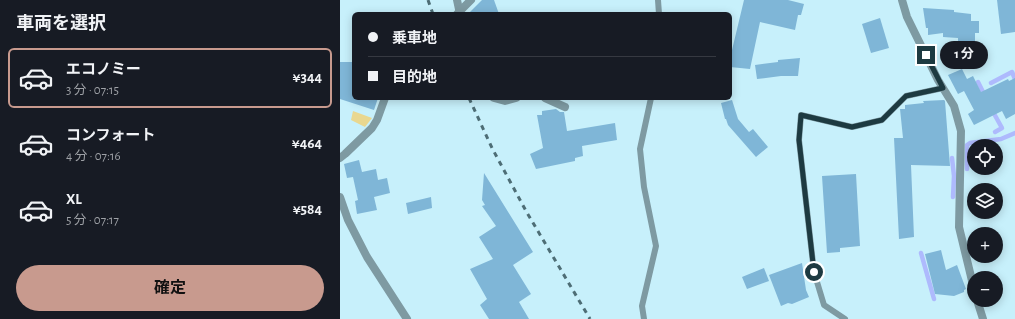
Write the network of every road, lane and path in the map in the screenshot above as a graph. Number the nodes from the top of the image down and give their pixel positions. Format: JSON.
{"nodes":[{"id":1,"x":457,"y":0,"type":"edge"},
{"id":2,"x":471,"y":0,"type":"edge"},
{"id":3,"x":658,"y":0,"type":"edge"},
{"id":4,"x":902,"y":0,"type":"edge"},
{"id":5,"x":459,"y":12,"type":"edge"},
{"id":6,"x":460,"y":12,"type":"edge"},
{"id":7,"x":659,"y":12,"type":"edge"},
{"id":8,"x":943,"y":88,"type":"junction"},
{"id":9,"x":384,"y":100,"type":"edge"},
{"id":10,"x":549,"y":100,"type":"edge"},
{"id":11,"x":651,"y":100,"type":"edge"},
{"id":12,"x":565,"y":107,"type":"dead end"},
{"id":13,"x":340,"y":158,"type":"edge"},
{"id":14,"x":340,"y":197,"type":"edge"},
{"id":15,"x":970,"y":271,"type":"edge"},
{"id":16,"x":979,"y":307,"type":"edge"},
{"id":17,"x":407,"y":319,"type":"edge"},
{"id":18,"x":644,"y":319,"type":"edge"},
{"id":19,"x":845,"y":319,"type":"edge"},
{"id":20,"x":983,"y":319,"type":"edge"}],
"edges":[{"from":1,"to":5,"type":"street"},
{"from":2,"to":6,"type":"street"},
{"from":3,"to":7,"type":"lane"},
{"from":4,"to":8,"type":"street"},
{"from":8,"to":15,"type":"street"},
{"from":8,"to":19,"type":"lane"},
{"from":9,"to":13,"type":"street"},
{"from":10,"to":12,"type":"street"},
{"from":11,"to":18,"type":"lane"},
{"from":14,"to":17,"type":"street"},
{"from":16,"to":20,"type":"street"}]}
